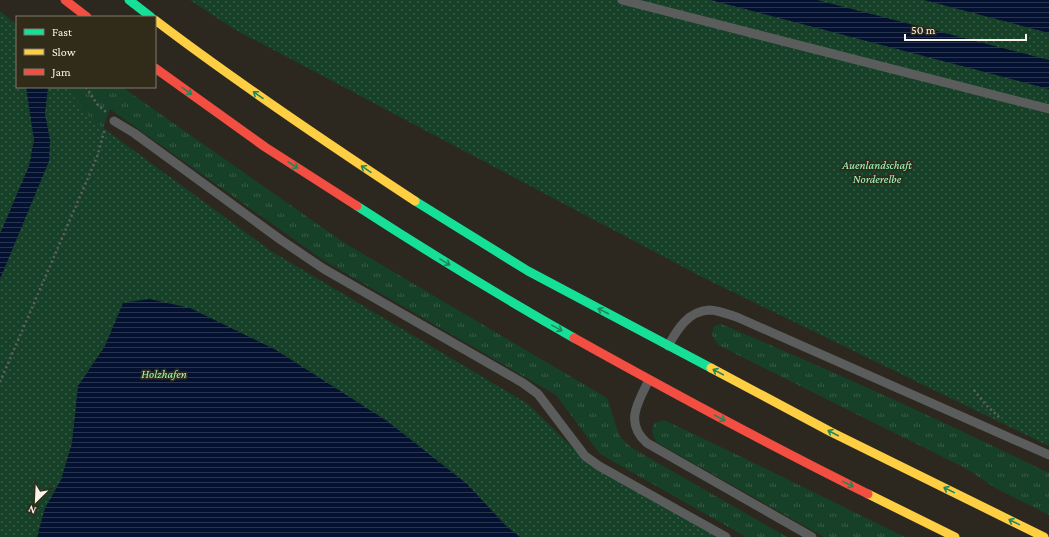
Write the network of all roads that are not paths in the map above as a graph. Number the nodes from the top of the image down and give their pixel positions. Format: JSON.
{"nodes":[{"id":1,"x":66,"y":0,"type":"edge"},
{"id":2,"x":129,"y":0,"type":"edge"},
{"id":3,"x":622,"y":0,"type":"edge"},
{"id":4,"x":86,"y":16,"type":"edge"},
{"id":5,"x":150,"y":16,"type":"edge"},
{"id":6,"x":156,"y":21,"type":"edge"},
{"id":7,"x":156,"y":69,"type":"edge"},
{"id":8,"x":1049,"y":109,"type":"edge"},
{"id":9,"x":114,"y":121,"type":"road end"},
{"id":10,"x":668,"y":346,"type":"junction"},
{"id":11,"x":649,"y":380,"type":"junction"},
{"id":12,"x":1048,"y":454,"type":"edge"},
{"id":13,"x":726,"y":537,"type":"edge"},
{"id":14,"x":812,"y":537,"type":"edge"},
{"id":15,"x":955,"y":537,"type":"edge"},
{"id":16,"x":1044,"y":537,"type":"edge"}],
"edges":[{"from":1,"to":4,"type":"highway"},
{"from":2,"to":5,"type":"highway"},
{"from":3,"to":8,"type":"lane"},
{"from":10,"to":6,"type":"highway","one_way":true},
{"from":7,"to":11,"type":"highway","one_way":true},
{"from":9,"to":13,"type":"lane"},
{"from":10,"to":12,"type":"lane"},
{"from":16,"to":10,"type":"highway","one_way":true},
{"from":11,"to":14,"type":"lane"},
{"from":11,"to":15,"type":"highway","one_way":true}]}
